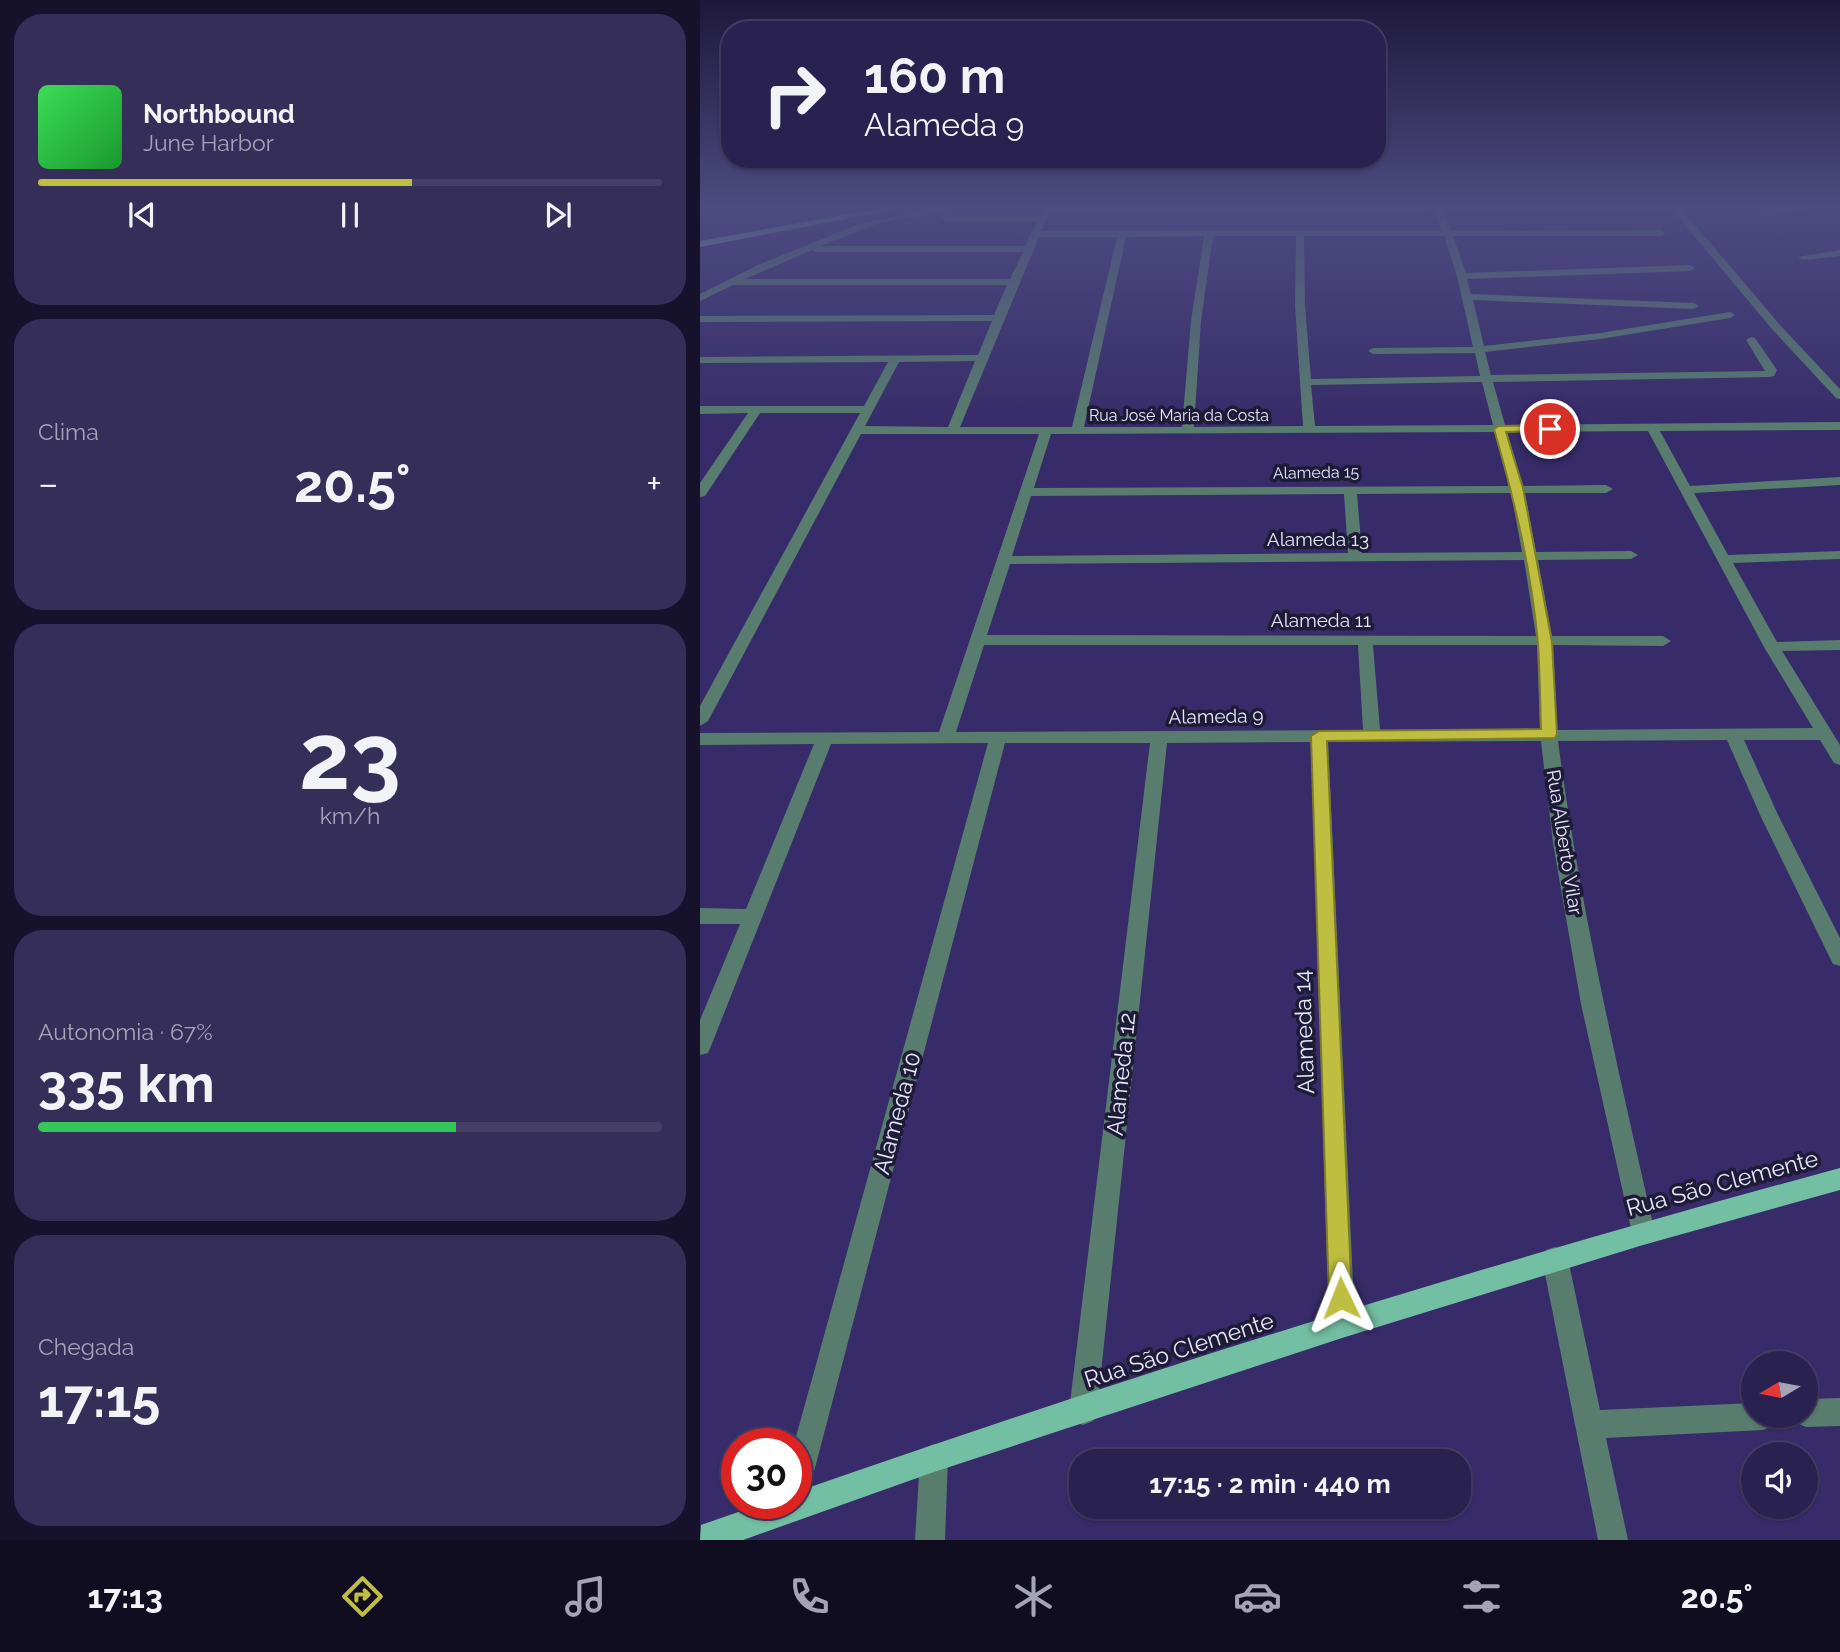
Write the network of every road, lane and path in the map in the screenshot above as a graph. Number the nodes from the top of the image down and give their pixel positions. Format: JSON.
{"nodes":[{"id":1,"x":738,"y":278,"type":"edge"},
{"id":2,"x":1015,"y":278,"type":"edge"},
{"id":3,"x":1112,"y":278,"type":"edge"},
{"id":4,"x":1203,"y":278,"type":"edge"},
{"id":5,"x":1300,"y":278,"type":"edge"},
{"id":6,"x":1462,"y":278,"type":"edge"},
{"id":7,"x":1735,"y":278,"type":"edge"},
{"id":8,"x":729,"y":282,"type":"junction"},
{"id":9,"x":1013,"y":282,"type":"junction"},
{"id":10,"x":1466,"y":297,"type":"junction"},
{"id":11,"x":700,"y":298,"type":"edge"},
{"id":12,"x":1694,"y":306,"type":"dead end"},
{"id":13,"x":1730,"y":315,"type":"dead end"},
{"id":14,"x":1000,"y":318,"type":"junction"},
{"id":15,"x":700,"y":319,"type":"edge"},
{"id":16,"x":1751,"y":340,"type":"dead end"},
{"id":17,"x":1479,"y":350,"type":"junction"},
{"id":18,"x":1373,"y":351,"type":"dead end"},
{"id":19,"x":984,"y":358,"type":"junction"},
{"id":20,"x":895,"y":359,"type":"junction"},
{"id":21,"x":700,"y":360,"type":"edge"},
{"id":22,"x":1486,"y":378,"type":"junction"},
{"id":23,"x":1307,"y":382,"type":"junction"},
{"id":24,"x":1840,"y":396,"type":"edge"},
{"id":25,"x":870,"y":409,"type":"junction"},
{"id":26,"x":700,"y":410,"type":"edge"},
{"id":27,"x":756,"y":410,"type":"junction"},
{"id":28,"x":1840,"y":426,"type":"edge"},
{"id":29,"x":1652,"y":428,"type":"junction"},
{"id":30,"x":953,"y":429,"type":"junction"},
{"id":31,"x":1499,"y":429,"type":"junction"},
{"id":32,"x":858,"y":430,"type":"junction"},
{"id":33,"x":1046,"y":430,"type":"junction"},
{"id":34,"x":1077,"y":430,"type":"junction"},
{"id":35,"x":1309,"y":430,"type":"junction"},
{"id":36,"x":1188,"y":431,"type":"junction"},
{"id":37,"x":1840,"y":481,"type":"edge"},
{"id":38,"x":1517,"y":488,"type":"junction"},
{"id":39,"x":1350,"y":489,"type":"junction"},
{"id":40,"x":1606,"y":489,"type":"dead end"},
{"id":41,"x":1685,"y":489,"type":"junction"},
{"id":42,"x":1026,"y":492,"type":"junction"},
{"id":43,"x":700,"y":493,"type":"edge"},
{"id":44,"x":1631,"y":555,"type":"dead end"},
{"id":45,"x":1840,"y":555,"type":"edge"},
{"id":46,"x":1530,"y":556,"type":"junction"},
{"id":47,"x":1355,"y":558,"type":"junction"},
{"id":48,"x":1004,"y":559,"type":"junction"},
{"id":49,"x":1724,"y":559,"type":"junction"},
{"id":50,"x":979,"y":640,"type":"junction"},
{"id":51,"x":1365,"y":640,"type":"junction"},
{"id":52,"x":1663,"y":641,"type":"dead end"},
{"id":53,"x":1545,"y":642,"type":"junction"},
{"id":54,"x":1840,"y":645,"type":"edge"},
{"id":55,"x":1772,"y":647,"type":"junction"},
{"id":56,"x":700,"y":721,"type":"edge"},
{"id":57,"x":1549,"y":734,"type":"junction"},
{"id":58,"x":1733,"y":734,"type":"junction"},
{"id":59,"x":1823,"y":734,"type":"junction"},
{"id":60,"x":1319,"y":736,"type":"junction"},
{"id":61,"x":1159,"y":737,"type":"junction"},
{"id":62,"x":1372,"y":737,"type":"junction"},
{"id":63,"x":946,"y":738,"type":"junction"},
{"id":64,"x":700,"y":739,"type":"edge"},
{"id":65,"x":825,"y":739,"type":"junction"},
{"id":66,"x":998,"y":739,"type":"junction"},
{"id":67,"x":1840,"y":759,"type":"edge"},
{"id":68,"x":700,"y":916,"type":"edge"},
{"id":69,"x":753,"y":916,"type":"junction"},
{"id":70,"x":1840,"y":958,"type":"edge"},
{"id":71,"x":700,"y":1046,"type":"edge"},
{"id":72,"x":1840,"y":1179,"type":"edge"},
{"id":73,"x":1643,"y":1233,"type":"junction"},
{"id":74,"x":1555,"y":1259,"type":"junction"},
{"id":75,"x":1342,"y":1325,"type":"junction"},
{"id":76,"x":1083,"y":1412,"type":"junction"},
{"id":77,"x":1840,"y":1412,"type":"edge"},
{"id":78,"x":1818,"y":1413,"type":"edge"},
{"id":79,"x":1741,"y":1417,"type":"edge"},
{"id":80,"x":1590,"y":1425,"type":"junction"},
{"id":81,"x":812,"y":1429,"type":"edge"},
{"id":82,"x":934,"y":1458,"type":"junction"},
{"id":83,"x":812,"y":1494,"type":"edge"},
{"id":84,"x":749,"y":1519,"type":"edge"},
{"id":85,"x":701,"y":1540,"type":"edge"},
{"id":86,"x":930,"y":1540,"type":"edge"},
{"id":87,"x":1614,"y":1540,"type":"edge"}],
"edges":[{"from":1,"to":8,"type":"street"},
{"from":2,"to":9,"type":"street"},
{"from":3,"to":34,"type":"street"},
{"from":4,"to":36,"type":"street"},
{"from":5,"to":23,"type":"street"},
{"from":6,"to":10,"type":"street","name":"Rua Alberto Vilar"},
{"from":7,"to":24,"type":"street"},
{"from":8,"to":9,"type":"street"},
{"from":8,"to":11,"type":"street"},
{"from":9,"to":14,"type":"street"},
{"from":10,"to":12,"type":"street"},
{"from":10,"to":17,"type":"street","name":"Rua Alberto Vilar"},
{"from":13,"to":17,"type":"street"},
{"from":14,"to":15,"type":"street"},
{"from":14,"to":19,"type":"street"},
{"from":16,"to":22,"type":"street"},
{"from":17,"to":18,"type":"street"},
{"from":17,"to":22,"type":"street","name":"Rua Alberto Vilar"},
{"from":19,"to":20,"type":"street"},
{"from":19,"to":30,"type":"street"},
{"from":20,"to":21,"type":"street"},
{"from":20,"to":25,"type":"street"},
{"from":22,"to":23,"type":"street"},
{"from":22,"to":31,"type":"street","name":"Rua Alberto Vilar"},
{"from":23,"to":35,"type":"street"},
{"from":25,"to":27,"type":"street"},
{"from":25,"to":32,"type":"street"},
{"from":26,"to":27,"type":"street"},
{"from":27,"to":43,"type":"street"},
{"from":28,"to":29,"type":"street","name":"Rua José Maria da Costa"},
{"from":29,"to":31,"type":"street","name":"Rua José Maria da Costa"},
{"from":29,"to":41,"type":"street"},
{"from":30,"to":32,"type":"street","name":"Rua José Maria da Costa"},
{"from":30,"to":33,"type":"street","name":"Rua José Maria da Costa"},
{"from":31,"to":35,"type":"street","name":"Rua José Maria da Costa"},
{"from":31,"to":38,"type":"street","name":"Rua Alberto Vilar"},
{"from":32,"to":56,"type":"street"},
{"from":33,"to":34,"type":"street","name":"Rua José Maria da Costa"},
{"from":33,"to":42,"type":"street"},
{"from":34,"to":36,"type":"street","name":"Rua José Maria da Costa"},
{"from":35,"to":36,"type":"street","name":"Rua José Maria da Costa"},
{"from":37,"to":41,"type":"street"},
{"from":38,"to":39,"type":"street","name":"Alameda 15"},
{"from":38,"to":40,"type":"street","name":"Alameda 15"},
{"from":38,"to":46,"type":"street","name":"Rua Alberto Vilar"},
{"from":39,"to":42,"type":"street","name":"Alameda 15"},
{"from":39,"to":47,"type":"street"},
{"from":41,"to":49,"type":"street"},
{"from":42,"to":48,"type":"street"},
{"from":44,"to":46,"type":"street","name":"Alameda 13"},
{"from":45,"to":49,"type":"street"},
{"from":46,"to":47,"type":"street","name":"Alameda 13"},
{"from":46,"to":53,"type":"street","name":"Rua Alberto Vilar"},
{"from":47,"to":48,"type":"street","name":"Alameda 13"},
{"from":48,"to":50,"type":"street"},
{"from":49,"to":55,"type":"street"},
{"from":50,"to":51,"type":"street","name":"Alameda 11"},
{"from":50,"to":63,"type":"street"},
{"from":51,"to":53,"type":"street","name":"Alameda 11"},
{"from":51,"to":62,"type":"street"},
{"from":52,"to":53,"type":"street","name":"Alameda 11"},
{"from":53,"to":57,"type":"street","name":"Rua Alberto Vilar"},
{"from":54,"to":55,"type":"street"},
{"from":55,"to":59,"type":"street"},
{"from":57,"to":58,"type":"street","name":"Alameda 9"},
{"from":57,"to":62,"type":"street","name":"Alameda 9"},
{"from":57,"to":73,"type":"street","name":"Rua Alberto Vilar"},
{"from":58,"to":59,"type":"street","name":"Alameda 9"},
{"from":58,"to":70,"type":"street"},
{"from":59,"to":67,"type":"street"},
{"from":60,"to":61,"type":"street","name":"Alameda 9"},
{"from":60,"to":62,"type":"street","name":"Alameda 9"},
{"from":60,"to":75,"type":"street","name":"Alameda 14"},
{"from":61,"to":66,"type":"street","name":"Alameda 9"},
{"from":61,"to":76,"type":"street","name":"Alameda 12"},
{"from":63,"to":65,"type":"street","name":"Alameda 9"},
{"from":63,"to":66,"type":"street","name":"Alameda 9"},
{"from":64,"to":65,"type":"street","name":"Alameda 9"},
{"from":65,"to":69,"type":"street"},
{"from":66,"to":81,"type":"street","name":"Alameda 10"},
{"from":68,"to":69,"type":"street"},
{"from":69,"to":71,"type":"street"},
{"from":72,"to":73,"type":"main road","name":"Rua São Clemente"},
{"from":73,"to":74,"type":"main road","name":"Rua São Clemente"},
{"from":74,"to":75,"type":"main road","name":"Rua São Clemente"},
{"from":74,"to":80,"type":"street"},
{"from":75,"to":76,"type":"main road","name":"Rua São Clemente"},
{"from":76,"to":82,"type":"main road","name":"Rua São Clemente"},
{"from":77,"to":78,"type":"street"},
{"from":79,"to":80,"type":"street"},
{"from":80,"to":87,"type":"street"},
{"from":82,"to":83,"type":"main road","name":"Rua São Clemente"},
{"from":82,"to":86,"type":"street"},
{"from":84,"to":85,"type":"main road","name":"Rua São Clemente"}]}
